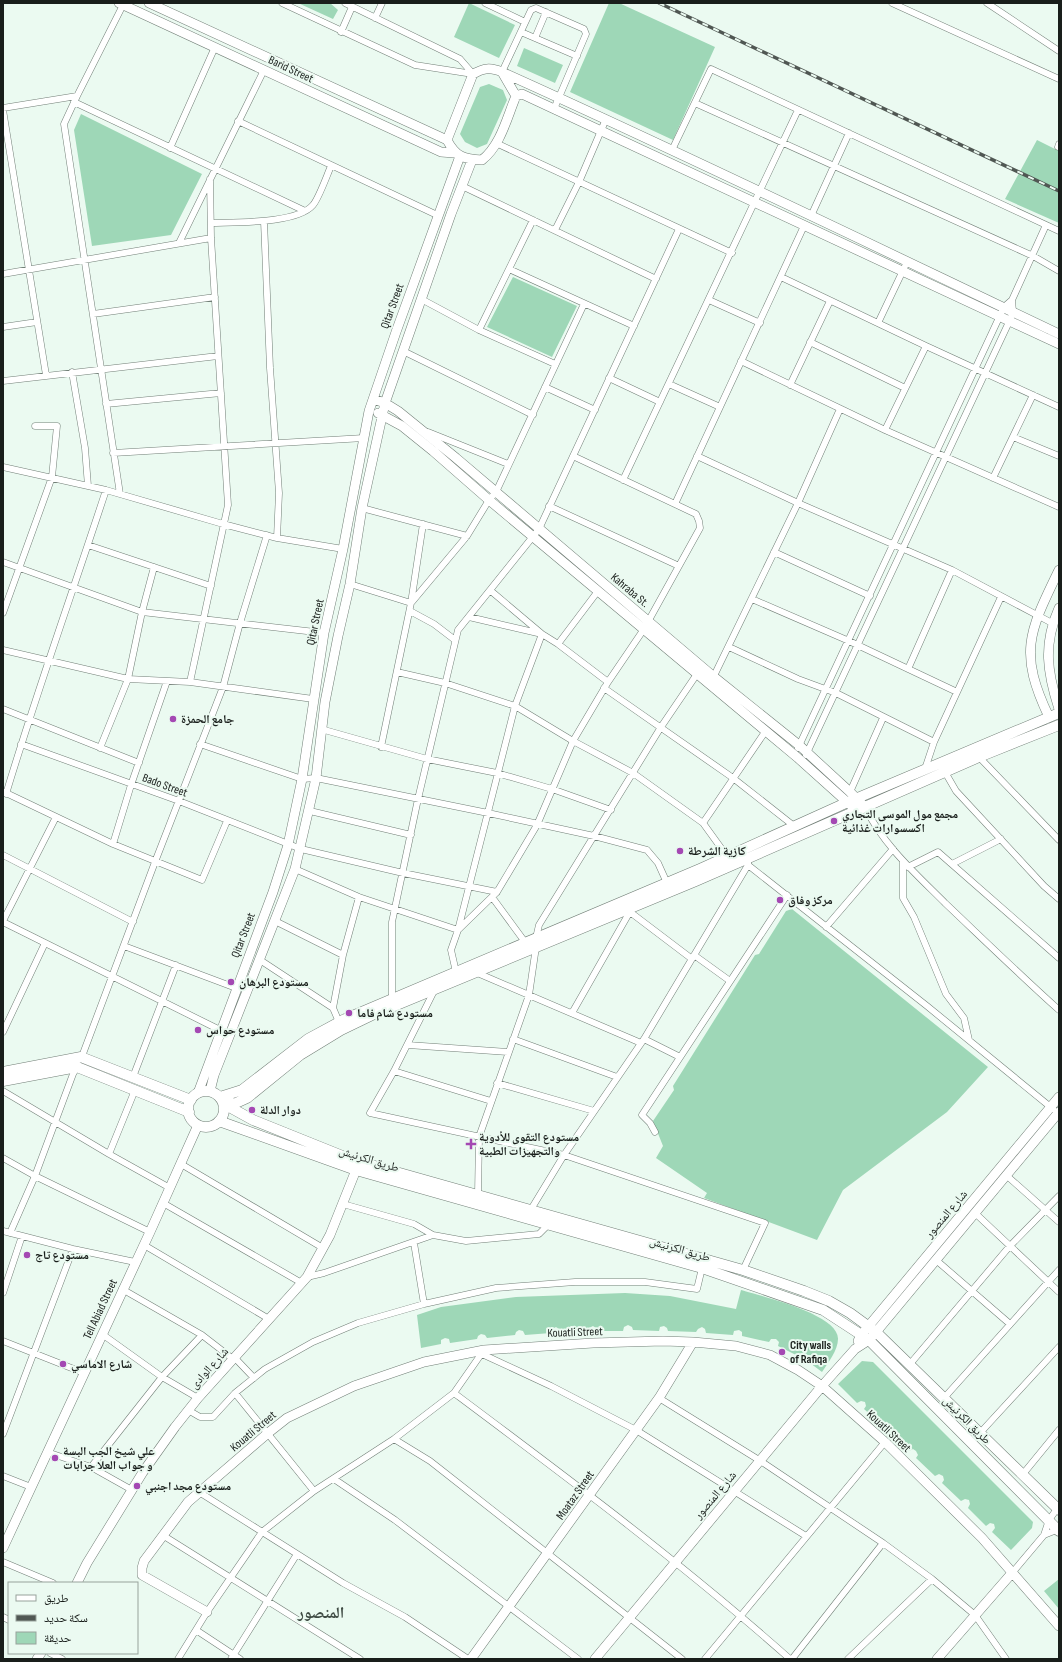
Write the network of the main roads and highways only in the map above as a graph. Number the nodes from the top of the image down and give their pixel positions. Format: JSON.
{"nodes":[{"id":1,"x":149,"y":3,"type":"edge"},
{"id":2,"x":121,"y":4,"type":"edge"},
{"id":3,"x":502,"y":72,"type":"junction"},
{"id":4,"x":516,"y":96,"type":"junction"},
{"id":5,"x":447,"y":140,"type":"junction"},
{"id":6,"x":457,"y":154,"type":"junction"},
{"id":7,"x":472,"y":160,"type":"junction"},
{"id":8,"x":413,"y":286,"type":"junction"},
{"id":9,"x":426,"y":290,"type":"junction"},
{"id":10,"x":396,"y":332,"type":"junction"},
{"id":11,"x":1059,"y":334,"type":"edge"},
{"id":12,"x":409,"y":335,"type":"junction"},
{"id":13,"x":1059,"y":344,"type":"edge"},
{"id":14,"x":373,"y":398,"type":"junction"},
{"id":15,"x":386,"y":403,"type":"junction"},
{"id":16,"x":369,"y":411,"type":"junction"},
{"id":17,"x":383,"y":415,"type":"junction"},
{"id":18,"x":1059,"y":570,"type":"edge"},
{"id":19,"x":1059,"y":608,"type":"edge"},
{"id":20,"x":646,"y":625,"type":"junction"},
{"id":21,"x":712,"y":681,"type":"junction"},
{"id":22,"x":1059,"y":709,"type":"edge"},
{"id":23,"x":1059,"y":713,"type":"edge"},
{"id":24,"x":1049,"y":717,"type":"junction"},
{"id":25,"x":1058,"y":729,"type":"edge"},
{"id":26,"x":852,"y":797,"type":"junction"},
{"id":27,"x":861,"y":809,"type":"junction"},
{"id":28,"x":747,"y":857,"type":"junction"},
{"id":29,"x":730,"y":861,"type":"junction"},
{"id":30,"x":254,"y":939,"type":"junction"},
{"id":31,"x":536,"y":942,"type":"junction"},
{"id":32,"x":266,"y":944,"type":"junction"},
{"id":33,"x":79,"y":1062,"type":"junction"},
{"id":34,"x":3,"y":1072,"type":"edge"},
{"id":35,"x":3,"y":1081,"type":"edge"},
{"id":36,"x":210,"y":1091,"type":"junction"},
{"id":37,"x":194,"y":1096,"type":"junction"},
{"id":38,"x":1059,"y":1097,"type":"edge"},
{"id":39,"x":222,"y":1101,"type":"junction"},
{"id":40,"x":1057,"y":1111,"type":"edge"},
{"id":41,"x":189,"y":1112,"type":"junction"},
{"id":42,"x":219,"y":1121,"type":"junction"},
{"id":43,"x":198,"y":1125,"type":"junction"},
{"id":44,"x":356,"y":1170,"type":"junction"},
{"id":45,"x":528,"y":1215,"type":"junction"},
{"id":46,"x":873,"y":1329,"type":"junction"},
{"id":47,"x":865,"y":1337,"type":"junction"},
{"id":48,"x":693,"y":1342,"type":"junction"},
{"id":49,"x":822,"y":1386,"type":"junction"},
{"id":50,"x":1058,"y":1508,"type":"edge"},
{"id":51,"x":1059,"y":1530,"type":"edge"},
{"id":52,"x":3,"y":1548,"type":"edge"},
{"id":53,"x":1012,"y":1573,"type":"junction"},
{"id":54,"x":78,"y":1582,"type":"edge"},
{"id":55,"x":207,"y":1612,"type":"road end"},
{"id":56,"x":1059,"y":1626,"type":"edge"},
{"id":57,"x":471,"y":1659,"type":"edge"},
{"id":58,"x":595,"y":1659,"type":"edge"},
{"id":59,"x":937,"y":1659,"type":"edge"}],
"edges":[{"from":1,"to":5,"type":"main road","name":"Barid Street"},
{"from":2,"to":6,"type":"main road","name":"Barid Street"},
{"from":3,"to":4,"type":"main road"},
{"from":3,"to":5,"type":"main road"},
{"from":3,"to":11,"type":"main road"},
{"from":4,"to":7,"type":"main road"},
{"from":4,"to":13,"type":"main road"},
{"from":5,"to":6,"type":"main road"},
{"from":6,"to":7,"type":"main road","name":"Barid Street"},
{"from":6,"to":8,"type":"main road","name":"Qitar Street"},
{"from":7,"to":9,"type":"main road","name":"Qitar Street"},
{"from":8,"to":9,"type":"main road"},
{"from":8,"to":10,"type":"main road","name":"Qitar Street"},
{"from":9,"to":12,"type":"main road","name":"Qitar Street"},
{"from":10,"to":12,"type":"main road"},
{"from":10,"to":14,"type":"main road","name":"Qitar Street"},
{"from":12,"to":15,"type":"main road","name":"Qitar Street"},
{"from":14,"to":15,"type":"main road","name":"Kahraba St."},
{"from":14,"to":16,"type":"main road","name":"Qitar Street"},
{"from":15,"to":17,"type":"main road","name":"Qitar Street"},
{"from":15,"to":20,"type":"main road","name":"Kahraba St."},
{"from":16,"to":17,"type":"main road","name":"Kahraba St."},
{"from":16,"to":30,"type":"main road","name":"Qitar Street"},
{"from":17,"to":20,"type":"main road","name":"Kahraba St."},
{"from":17,"to":32,"type":"main road","name":"Qitar Street"},
{"from":18,"to":24,"type":"main road"},
{"from":19,"to":22,"type":"main road"},
{"from":20,"to":21,"type":"main road","name":"Kahraba St."},
{"from":20,"to":21,"type":"main road","name":"Kahraba St."},
{"from":21,"to":26,"type":"main road","name":"Kahraba St."},
{"from":21,"to":26,"type":"main road","name":"Kahraba St."},
{"from":23,"to":24,"type":"main road"},
{"from":24,"to":25,"type":"main road"},
{"from":24,"to":26,"type":"main road"},
{"from":25,"to":27,"type":"main road"},
{"from":26,"to":27,"type":"main road","name":"Kahraba St."},
{"from":26,"to":28,"type":"main road"},
{"from":27,"to":28,"type":"main road"},
{"from":28,"to":29,"type":"main road"},
{"from":29,"to":31,"type":"main road"},
{"from":29,"to":31,"type":"main road"},
{"from":30,"to":32,"type":"main road"},
{"from":30,"to":37,"type":"main road","name":"Qitar Street"},
{"from":31,"to":39,"type":"main road"},
{"from":31,"to":39,"type":"main road"},
{"from":32,"to":36,"type":"main road","name":"Qitar Street"},
{"from":33,"to":34,"type":"main road"},
{"from":33,"to":35,"type":"main road"},
{"from":33,"to":37,"type":"main road"},
{"from":33,"to":41,"type":"main road"},
{"from":36,"to":37,"type":"main road"},
{"from":36,"to":39,"type":"main road"},
{"from":37,"to":41,"type":"main road"},
{"from":38,"to":40,"type":"main road","name":"شارع المنصور"},
{"from":39,"to":42,"type":"main road"},
{"from":39,"to":45,"type":"main road","name":"طريق الكرنيش"},
{"from":40,"to":46,"type":"main road","name":"شارع المنصور"},
{"from":40,"to":46,"type":"main road","name":"شارع المنصور"},
{"from":41,"to":43,"type":"main road"},
{"from":42,"to":43,"type":"main road"},
{"from":42,"to":44,"type":"main road","name":"طريق الكرنيش"},
{"from":43,"to":52,"type":"main road","name":"Tell Abiad Street"},
{"from":44,"to":45,"type":"main road","name":"طريق الكرنيش"},
{"from":44,"to":54,"type":"main road","name":"شارع الوادى"},
{"from":45,"to":46,"type":"main road","name":"طريق الكرنيش"},
{"from":45,"to":47,"type":"main road","name":"طريق الكرنيش"},
{"from":46,"to":47,"type":"main road","name":"شارع المنصور"},
{"from":46,"to":50,"type":"main road","name":"طريق الكرنيش"},
{"from":47,"to":49,"type":"main road","name":"شارع المنصور"},
{"from":47,"to":51,"type":"main road","name":"طريق الكرنيش"},
{"from":48,"to":49,"type":"main road","name":"Kouatli Street"},
{"from":48,"to":55,"type":"main road","name":"Kouatli Street"},
{"from":48,"to":57,"type":"main road","name":"Moataz Street"},
{"from":49,"to":53,"type":"main road","name":"Kouatli Street"},
{"from":49,"to":58,"type":"main road","name":"شارع المنصور"},
{"from":53,"to":56,"type":"main road","name":"Kouatli Street"},
{"from":53,"to":59,"type":"main road"}]}
